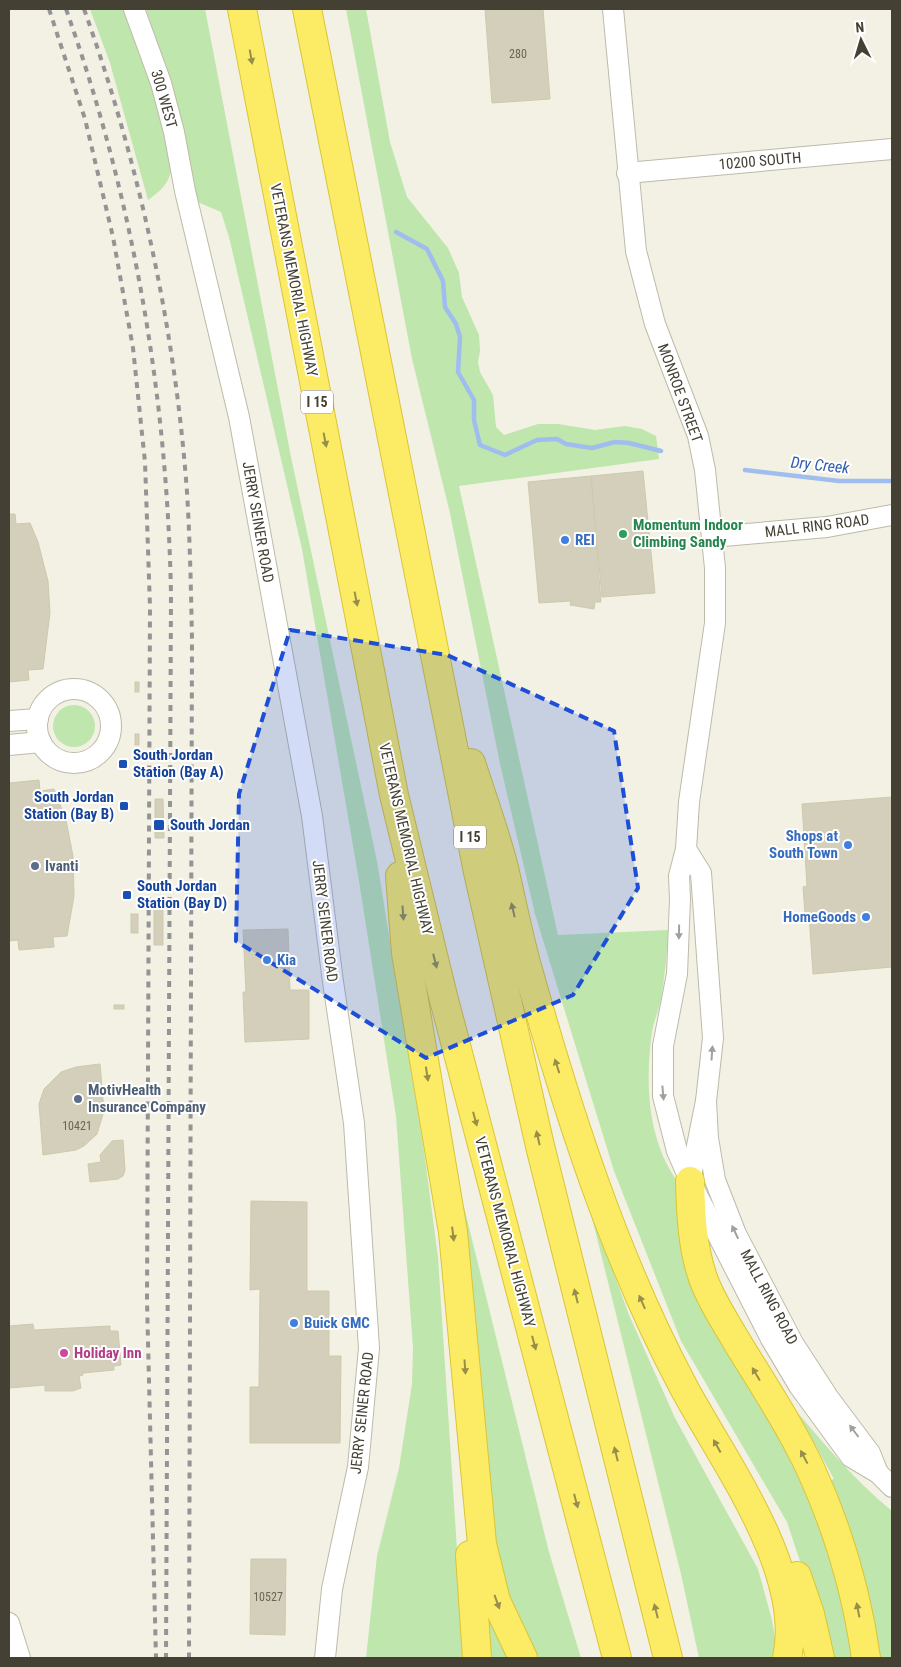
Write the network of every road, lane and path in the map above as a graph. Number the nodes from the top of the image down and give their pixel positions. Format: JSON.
{"nodes":[{"id":1,"x":134,"y":9,"type":"edge"},
{"id":2,"x":242,"y":9,"type":"edge"},
{"id":3,"x":307,"y":9,"type":"edge"},
{"id":4,"x":613,"y":9,"type":"edge"},
{"id":5,"x":892,"y":149,"type":"edge"},
{"id":6,"x":627,"y":173,"type":"junction"},
{"id":7,"x":185,"y":191,"type":"joint"},
{"id":8,"x":892,"y":516,"type":"edge"},
{"id":9,"x":712,"y":537,"type":"junction"},
{"id":10,"x":427,"y":621,"type":"junction"},
{"id":11,"x":38,"y":718,"type":"junction"},
{"id":12,"x":9,"y":721,"type":"edge"},
{"id":13,"x":41,"y":742,"type":"junction"},
{"id":14,"x":9,"y":745,"type":"edge"},
{"id":15,"x":692,"y":779,"type":"joint"},
{"id":16,"x":394,"y":795,"type":"junction"},
{"id":17,"x":686,"y":849,"type":"junction"},
{"id":18,"x":706,"y":1102,"type":"junction"},
{"id":19,"x":690,"y":1181,"type":"junction"},
{"id":20,"x":468,"y":1398,"type":"junction"},
{"id":21,"x":878,"y":1473,"type":"junction"},
{"id":22,"x":892,"y":1487,"type":"edge"},
{"id":23,"x":756,"y":1516,"type":"junction"},
{"id":24,"x":9,"y":1624,"type":"edge"},
{"id":25,"x":20,"y":1658,"type":"edge"},
{"id":26,"x":326,"y":1658,"type":"edge"},
{"id":27,"x":477,"y":1658,"type":"edge"},
{"id":28,"x":523,"y":1658,"type":"edge"},
{"id":29,"x":617,"y":1658,"type":"edge"},
{"id":30,"x":668,"y":1658,"type":"edge"},
{"id":31,"x":787,"y":1658,"type":"edge"},
{"id":32,"x":820,"y":1658,"type":"edge"},
{"id":33,"x":866,"y":1658,"type":"edge"}],
"edges":[{"from":1,"to":7,"type":"street","name":"300 WEST"},
{"from":2,"to":16,"type":"highway","name":"VETERANS MEMORIAL HIGHWAY","number":"I 15","one_way":true},
{"from":3,"to":10,"type":"highway","number":"I 15"},
{"from":4,"to":6,"type":"street","name":"MONROE STREET"},
{"from":5,"to":6,"type":"street","name":"10200 SOUTH"},
{"from":6,"to":9,"type":"street","name":"MONROE STREET"},
{"from":7,"to":26,"type":"street","name":"JERRY SEINER ROAD"},
{"from":8,"to":9,"type":"street","name":"MALL RING ROAD"},
{"from":9,"to":15,"type":"street","name":"MONROE STREET"},
{"from":23,"to":10,"type":"highway","one_way":true},
{"from":30,"to":10,"type":"highway","number":"I 15","one_way":true},
{"from":11,"to":12,"type":"street"},
{"from":11,"to":13,"type":"street"},
{"from":11,"to":13,"type":"street"},
{"from":13,"to":14,"type":"street"},
{"from":15,"to":17,"type":"street","name":"MALL RING ROAD"},
{"from":16,"to":20,"type":"highway","one_way":true},
{"from":16,"to":29,"type":"highway","name":"VETERANS MEMORIAL HIGHWAY","number":"I 15","one_way":true},
{"from":18,"to":17,"type":"street","name":"MALL RING ROAD","one_way":true},
{"from":17,"to":19,"type":"street","name":"MALL RING ROAD","one_way":true},
{"from":18,"to":19,"type":"street","name":"MALL RING ROAD"},
{"from":21,"to":18,"type":"street","name":"MALL RING ROAD","one_way":true},
{"from":19,"to":21,"type":"street","name":"MALL RING ROAD"},
{"from":33,"to":19,"type":"highway","one_way":true},
{"from":20,"to":27,"type":"highway"},
{"from":20,"to":28,"type":"highway","one_way":true},
{"from":21,"to":22,"type":"street","name":"MALL RING ROAD"},
{"from":23,"to":31,"type":"highway"},
{"from":23,"to":32,"type":"highway"},
{"from":24,"to":25,"type":"street"}]}
